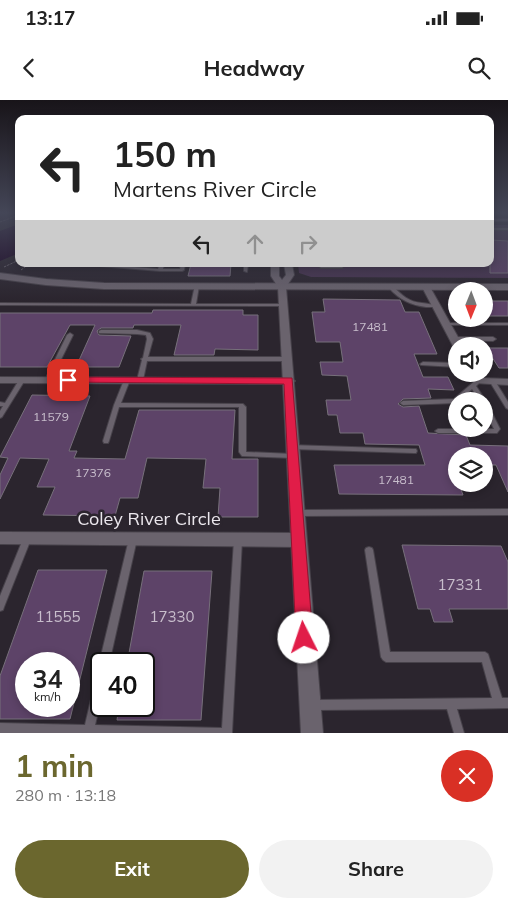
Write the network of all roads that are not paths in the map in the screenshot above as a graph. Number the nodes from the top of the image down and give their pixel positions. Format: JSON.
{"nodes":[{"id":1,"x":124,"y":267,"type":"edge"},
{"id":2,"x":161,"y":267,"type":"edge"},
{"id":3,"x":182,"y":267,"type":"edge"},
{"id":4,"x":246,"y":267,"type":"edge"},
{"id":5,"x":275,"y":267,"type":"edge"},
{"id":6,"x":289,"y":267,"type":"edge"},
{"id":7,"x":328,"y":267,"type":"edge"},
{"id":8,"x":342,"y":267,"type":"edge"},
{"id":9,"x":160,"y":270,"type":"junction"},
{"id":10,"x":246,"y":271,"type":"dead end"},
{"id":11,"x":0,"y":276,"type":"edge"},
{"id":12,"x":198,"y":286,"type":"junction"},
{"id":13,"x":282,"y":287,"type":"junction"},
{"id":14,"x":391,"y":287,"type":"junction"},
{"id":15,"x":426,"y":287,"type":"junction"},
{"id":16,"x":508,"y":287,"type":"edge"},
{"id":17,"x":0,"y":304,"type":"edge"},
{"id":18,"x":282,"y":305,"type":"junction"},
{"id":19,"x":193,"y":306,"type":"junction"},
{"id":20,"x":436,"y":306,"type":"junction"},
{"id":21,"x":446,"y":324,"type":"junction"},
{"id":22,"x":508,"y":324,"type":"edge"},
{"id":23,"x":101,"y":332,"type":"dead end"},
{"id":24,"x":70,"y":335,"type":"dead end"},
{"id":25,"x":453,"y":337,"type":"edge"},
{"id":26,"x":144,"y":359,"type":"junction"},
{"id":27,"x":287,"y":359,"type":"junction"},
{"id":28,"x":423,"y":364,"type":"dead end"},
{"id":29,"x":448,"y":365,"type":"edge"},
{"id":30,"x":0,"y":380,"type":"edge"},
{"id":31,"x":22,"y":380,"type":"junction"},
{"id":32,"x":48,"y":380,"type":"junction"},
{"id":33,"x":127,"y":380,"type":"junction"},
{"id":34,"x":140,"y":380,"type":"junction"},
{"id":35,"x":289,"y":380,"type":"junction"},
{"id":36,"x":473,"y":382,"type":"edge"},
{"id":37,"x":493,"y":382,"type":"joint"},
{"id":38,"x":508,"y":382,"type":"edge"},
{"id":39,"x":403,"y":403,"type":"dead end"},
{"id":40,"x":3,"y":404,"type":"edge"},
{"id":41,"x":117,"y":405,"type":"junction"},
{"id":42,"x":508,"y":407,"type":"edge"},
{"id":43,"x":0,"y":416,"type":"edge"},
{"id":44,"x":493,"y":422,"type":"edge"},
{"id":45,"x":438,"y":430,"type":"dead end"},
{"id":46,"x":448,"y":430,"type":"edge"},
{"id":47,"x":493,"y":431,"type":"edge"},
{"id":48,"x":106,"y":441,"type":"dead end"},
{"id":49,"x":293,"y":451,"type":"junction"},
{"id":50,"x":414,"y":451,"type":"dead end"},
{"id":51,"x":508,"y":512,"type":"edge"},
{"id":52,"x":296,"y":513,"type":"junction"},
{"id":53,"x":0,"y":538,"type":"edge"},
{"id":54,"x":27,"y":538,"type":"junction"},
{"id":55,"x":133,"y":539,"type":"junction"},
{"id":56,"x":238,"y":540,"type":"junction"},
{"id":57,"x":298,"y":540,"type":"junction"},
{"id":58,"x":369,"y":550,"type":"dead end"},
{"id":59,"x":0,"y":607,"type":"edge"},
{"id":60,"x":107,"y":652,"type":"edge"},
{"id":61,"x":503,"y":703,"type":"edge"},
{"id":62,"x":451,"y":704,"type":"junction"},
{"id":63,"x":309,"y":705,"type":"junction"},
{"id":64,"x":92,"y":717,"type":"edge"},
{"id":65,"x":0,"y":728,"type":"edge"},
{"id":66,"x":89,"y":730,"type":"junction"},
{"id":67,"x":225,"y":733,"type":"edge"},
{"id":68,"x":312,"y":733,"type":"edge"},
{"id":69,"x":459,"y":733,"type":"edge"}],
"edges":[{"from":1,"to":9,"type":"lane"},
{"from":2,"to":9,"type":"lane"},
{"from":3,"to":9,"type":"lane"},
{"from":4,"to":10,"type":"lane"},
{"from":5,"to":13,"type":"street"},
{"from":6,"to":13,"type":"street"},
{"from":7,"to":8,"type":"lane"},
{"from":11,"to":12,"type":"street"},
{"from":12,"to":13,"type":"street"},
{"from":12,"to":19,"type":"lane"},
{"from":13,"to":14,"type":"street"},
{"from":13,"to":18,"type":"street"},
{"from":14,"to":15,"type":"street"},
{"from":14,"to":20,"type":"lane"},
{"from":15,"to":16,"type":"street"},
{"from":15,"to":20,"type":"street"},
{"from":17,"to":19,"type":"lane"},
{"from":18,"to":19,"type":"lane"},
{"from":18,"to":27,"type":"street"},
{"from":20,"to":21,"type":"street"},
{"from":21,"to":22,"type":"lane"},
{"from":21,"to":25,"type":"street"},
{"from":23,"to":26,"type":"lane"},
{"from":24,"to":32,"type":"lane"},
{"from":26,"to":27,"type":"lane"},
{"from":26,"to":34,"type":"lane"},
{"from":27,"to":35,"type":"street"},
{"from":28,"to":29,"type":"lane"},
{"from":30,"to":31,"type":"street"},
{"from":31,"to":32,"type":"street"},
{"from":31,"to":40,"type":"lane"},
{"from":32,"to":33,"type":"street"},
{"from":33,"to":34,"type":"street"},
{"from":33,"to":41,"type":"lane"},
{"from":34,"to":35,"type":"street"},
{"from":35,"to":49,"type":"street"},
{"from":36,"to":39,"type":"lane"},
{"from":37,"to":38,"type":"street"},
{"from":37,"to":42,"type":"lane"},
{"from":40,"to":43,"type":"lane"},
{"from":41,"to":48,"type":"lane"},
{"from":41,"to":49,"type":"lane"},
{"from":44,"to":47,"type":"lane"},
{"from":45,"to":46,"type":"lane"},
{"from":49,"to":50,"type":"lane"},
{"from":49,"to":52,"type":"street"},
{"from":51,"to":52,"type":"lane"},
{"from":52,"to":57,"type":"street"},
{"from":53,"to":54,"type":"street","name":"Coley River Circle"},
{"from":54,"to":55,"type":"street","name":"Coley River Circle"},
{"from":54,"to":59,"type":"lane"},
{"from":55,"to":56,"type":"street","name":"Coley River Circle"},
{"from":55,"to":60,"type":"lane"},
{"from":56,"to":57,"type":"street","name":"Coley River Circle"},
{"from":56,"to":67,"type":"lane"},
{"from":57,"to":63,"type":"street"},
{"from":58,"to":61,"type":"lane"},
{"from":61,"to":62,"type":"lane"},
{"from":62,"to":63,"type":"lane"},
{"from":62,"to":69,"type":"lane"},
{"from":63,"to":68,"type":"street"},
{"from":64,"to":66,"type":"lane"},
{"from":65,"to":66,"type":"lane"},
{"from":66,"to":67,"type":"lane"}]}
